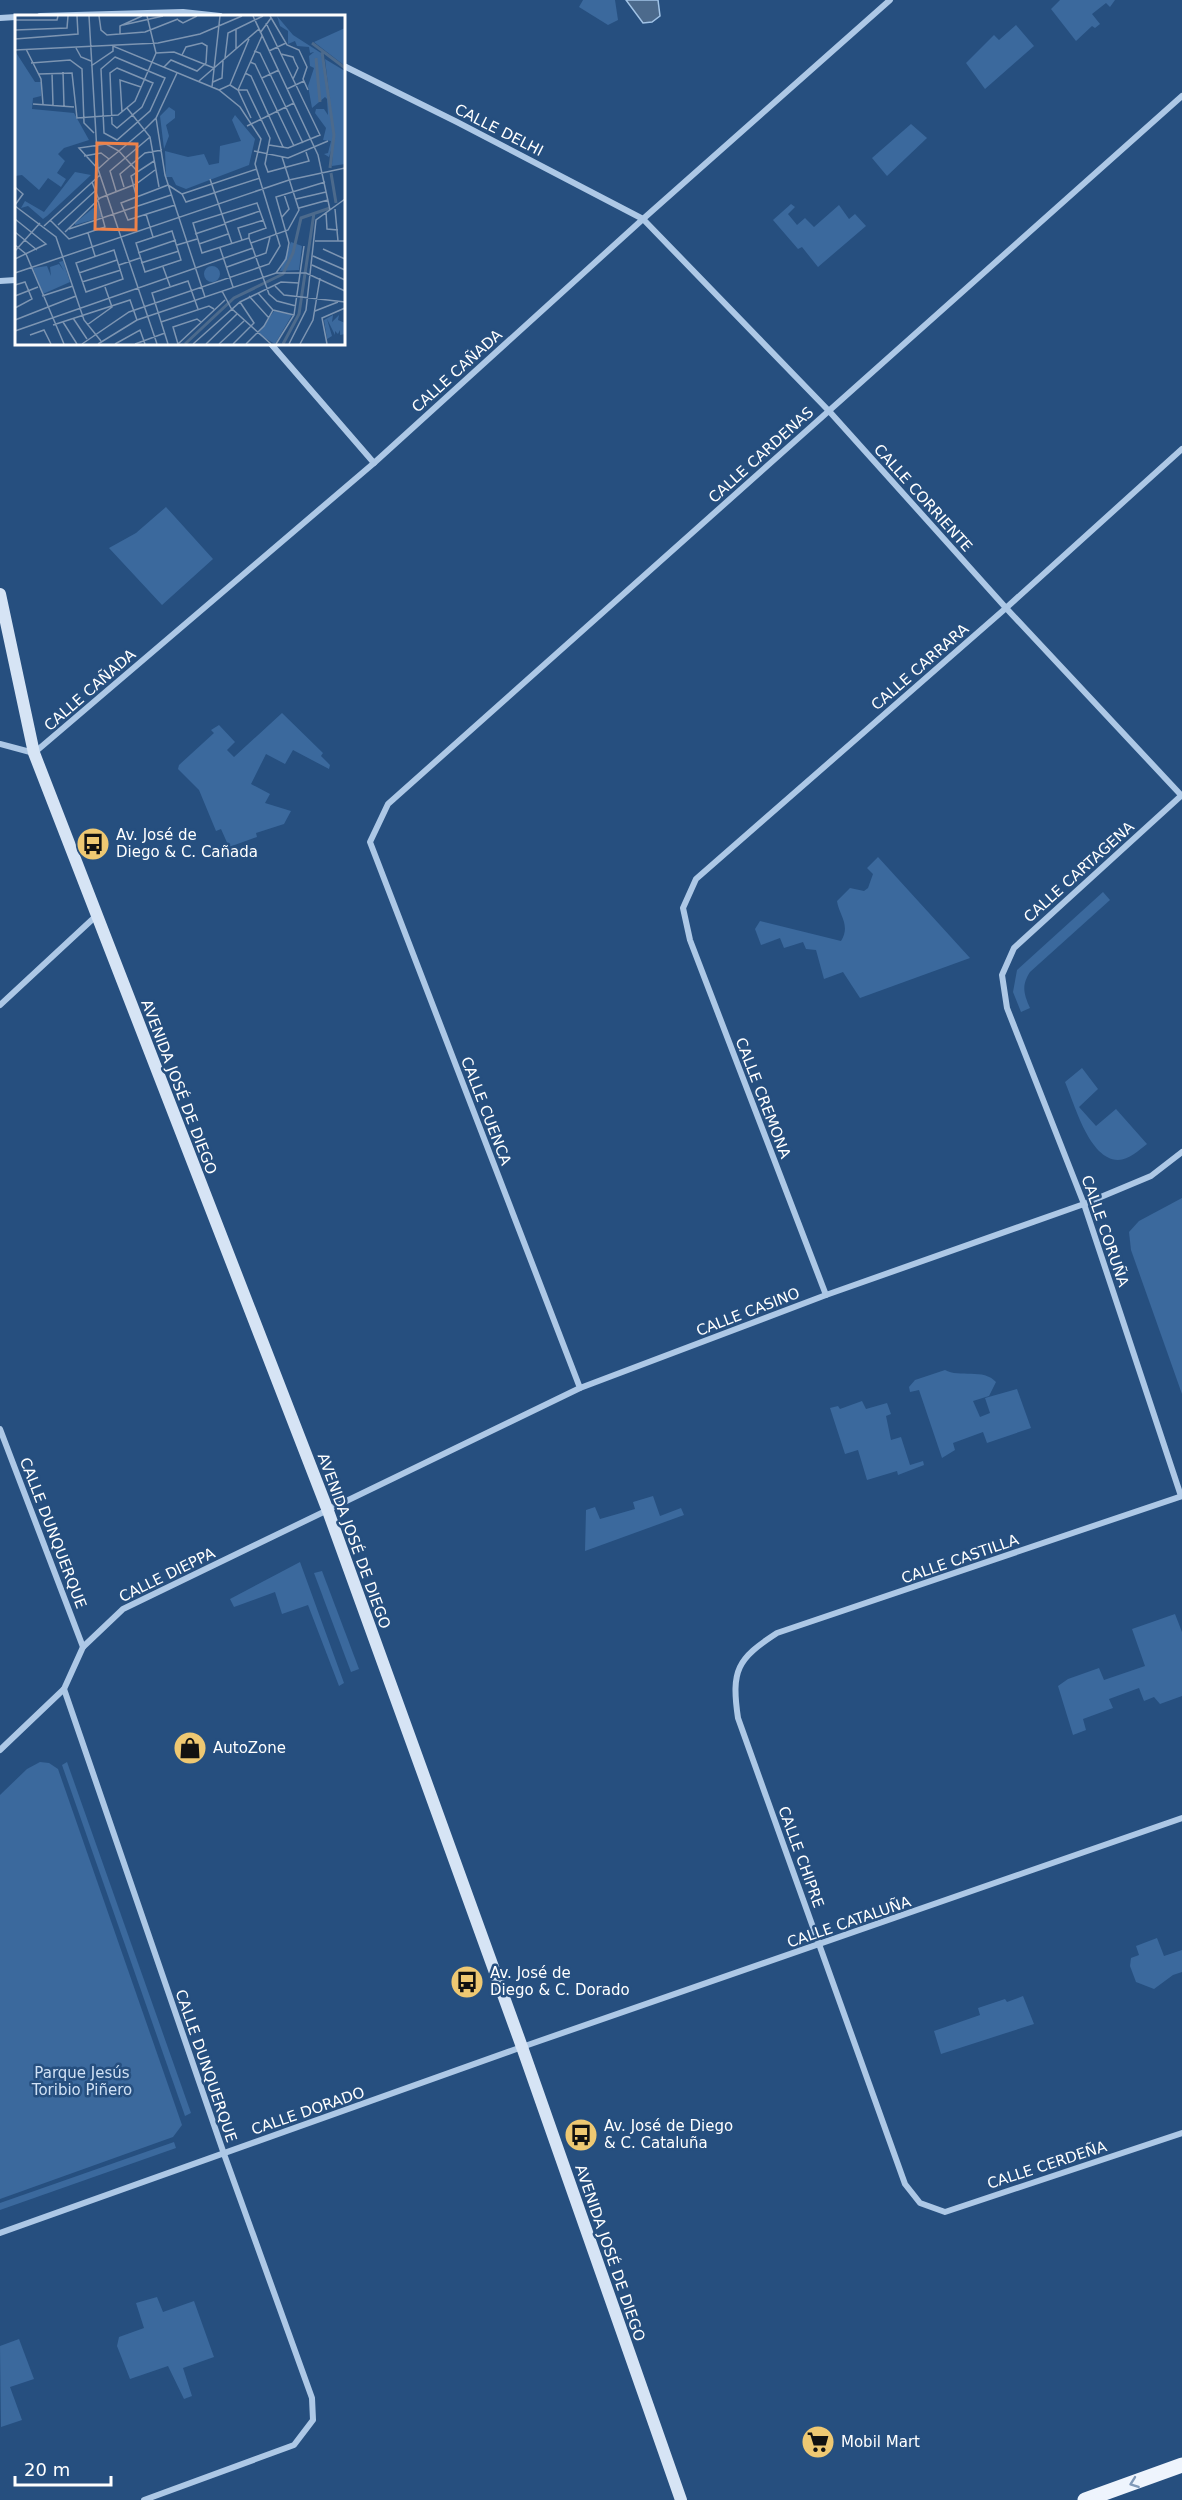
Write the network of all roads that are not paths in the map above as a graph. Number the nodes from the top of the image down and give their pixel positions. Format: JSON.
{"nodes":[{"id":1,"x":890,"y":0,"type":"edge"},
{"id":2,"x":73,"y":15,"type":"edge"},
{"id":3,"x":208,"y":15,"type":"edge"},
{"id":4,"x":15,"y":17,"type":"edge"},
{"id":5,"x":0,"y":18,"type":"edge"},
{"id":6,"x":345,"y":66,"type":"edge"},
{"id":7,"x":1182,"y":96,"type":"edge"},
{"id":8,"x":643,"y":219,"type":"junction"},
{"id":9,"x":272,"y":345,"type":"edge"},
{"id":10,"x":829,"y":411,"type":"junction"},
{"id":11,"x":1182,"y":450,"type":"edge"},
{"id":12,"x":374,"y":463,"type":"junction"},
{"id":13,"x":0,"y":594,"type":"edge"},
{"id":14,"x":1006,"y":608,"type":"junction"},
{"id":15,"x":0,"y":744,"type":"edge"},
{"id":16,"x":34,"y":753,"type":"junction"},
{"id":17,"x":1182,"y":795,"type":"edge"},
{"id":18,"x":370,"y":842,"type":"joint"},
{"id":19,"x":683,"y":908,"type":"joint"},
{"id":20,"x":96,"y":916,"type":"junction"},
{"id":21,"x":1002,"y":975,"type":"joint"},
{"id":22,"x":0,"y":1005,"type":"edge"},
{"id":23,"x":1182,"y":1152,"type":"edge"},
{"id":24,"x":1084,"y":1204,"type":"junction"},
{"id":25,"x":826,"y":1295,"type":"junction"},
{"id":26,"x":580,"y":1388,"type":"junction"},
{"id":27,"x":0,"y":1429,"type":"edge"},
{"id":28,"x":1182,"y":1496,"type":"edge"},
{"id":29,"x":328,"y":1511,"type":"junction"},
{"id":30,"x":83,"y":1647,"type":"junction"},
{"id":31,"x":749,"y":1652,"type":"joint"},
{"id":32,"x":64,"y":1689,"type":"junction"},
{"id":33,"x":0,"y":1750,"type":"edge"},
{"id":34,"x":1182,"y":1818,"type":"edge"},
{"id":35,"x":819,"y":1946,"type":"junction"},
{"id":36,"x":522,"y":2047,"type":"junction"},
{"id":37,"x":1182,"y":2133,"type":"edge"},
{"id":38,"x":224,"y":2154,"type":"junction"},
{"id":39,"x":920,"y":2203,"type":"joint"},
{"id":40,"x":0,"y":2233,"type":"edge"},
{"id":41,"x":1182,"y":2465,"type":"edge"},
{"id":42,"x":144,"y":2500,"type":"edge"},
{"id":43,"x":681,"y":2500,"type":"edge"},
{"id":44,"x":1085,"y":2500,"type":"edge"}],
"edges":[{"from":1,"to":8,"type":"street","name":"CALLE CAÑADA"},
{"from":2,"to":3,"type":"street"},
{"from":4,"to":5,"type":"street"},
{"from":6,"to":8,"type":"street","name":"CALLE DELHI"},
{"from":7,"to":10,"type":"street","name":"CALLE CARDENAS"},
{"from":8,"to":10,"type":"street","name":"CALLE CORRIENTE"},
{"from":8,"to":12,"type":"street","name":"CALLE CAÑADA"},
{"from":9,"to":12,"type":"street"},
{"from":10,"to":14,"type":"street","name":"CALLE CORRIENTE"},
{"from":10,"to":18,"type":"street","name":"CALLE CARDENAS"},
{"from":11,"to":14,"type":"street","name":"CALLE CARRARA"},
{"from":12,"to":16,"type":"street","name":"CALLE CAÑADA"},
{"from":13,"to":16,"type":"main road","name":"AVENIDA JOSÉ DE DIEGO"},
{"from":14,"to":17,"type":"street","name":"CALLE CORRIENTE"},
{"from":14,"to":19,"type":"street","name":"CALLE CARRARA"},
{"from":15,"to":16,"type":"street"},
{"from":16,"to":20,"type":"main road","name":"AVENIDA JOSÉ DE DIEGO"},
{"from":17,"to":21,"type":"street","name":"CALLE CARTAGENA"},
{"from":18,"to":26,"type":"street","name":"CALLE CUENCA"},
{"from":19,"to":25,"type":"street","name":"CALLE CREMONA"},
{"from":20,"to":22,"type":"street"},
{"from":20,"to":29,"type":"main road","name":"AVENIDA JOSÉ DE DIEGO"},
{"from":21,"to":24,"type":"street","name":"CALLE CORUÑA"},
{"from":23,"to":24,"type":"street","name":"CALLE CASINO"},
{"from":24,"to":25,"type":"street","name":"CALLE CASINO"},
{"from":24,"to":28,"type":"street","name":"CALLE CORUÑA"},
{"from":25,"to":26,"type":"street","name":"CALLE CASINO"},
{"from":26,"to":29,"type":"street","name":"CALLE CASINO"},
{"from":27,"to":30,"type":"street","name":"CALLE DUNQUERQUE"},
{"from":28,"to":31,"type":"street","name":"CALLE CASTILLA"},
{"from":29,"to":30,"type":"street","name":"CALLE DIEPPA"},
{"from":29,"to":36,"type":"main road","name":"AVENIDA JOSÉ DE DIEGO"},
{"from":30,"to":32,"type":"street","name":"CALLE DIEPPA"},
{"from":31,"to":35,"type":"street","name":"CALLE CHIPRE"},
{"from":32,"to":33,"type":"street","name":"CALLE DIEPPA"},
{"from":32,"to":38,"type":"street","name":"CALLE DUNQUERQUE"},
{"from":34,"to":35,"type":"street","name":"CALLE CATALUÑA"},
{"from":35,"to":36,"type":"street","name":"CALLE CATALUÑA"},
{"from":35,"to":39,"type":"street","name":"CALLE CHIPRE"},
{"from":36,"to":38,"type":"street","name":"CALLE DORADO"},
{"from":36,"to":43,"type":"main road","name":"AVENIDA JOSÉ DE DIEGO"},
{"from":37,"to":39,"type":"street","name":"CALLE CERDEÑA"},
{"from":38,"to":40,"type":"street","name":"CALLE DORADO"},
{"from":38,"to":42,"type":"street","name":"CALLE DUNQUERQUE"},
{"from":41,"to":44,"type":"main road","one_way":true}]}
